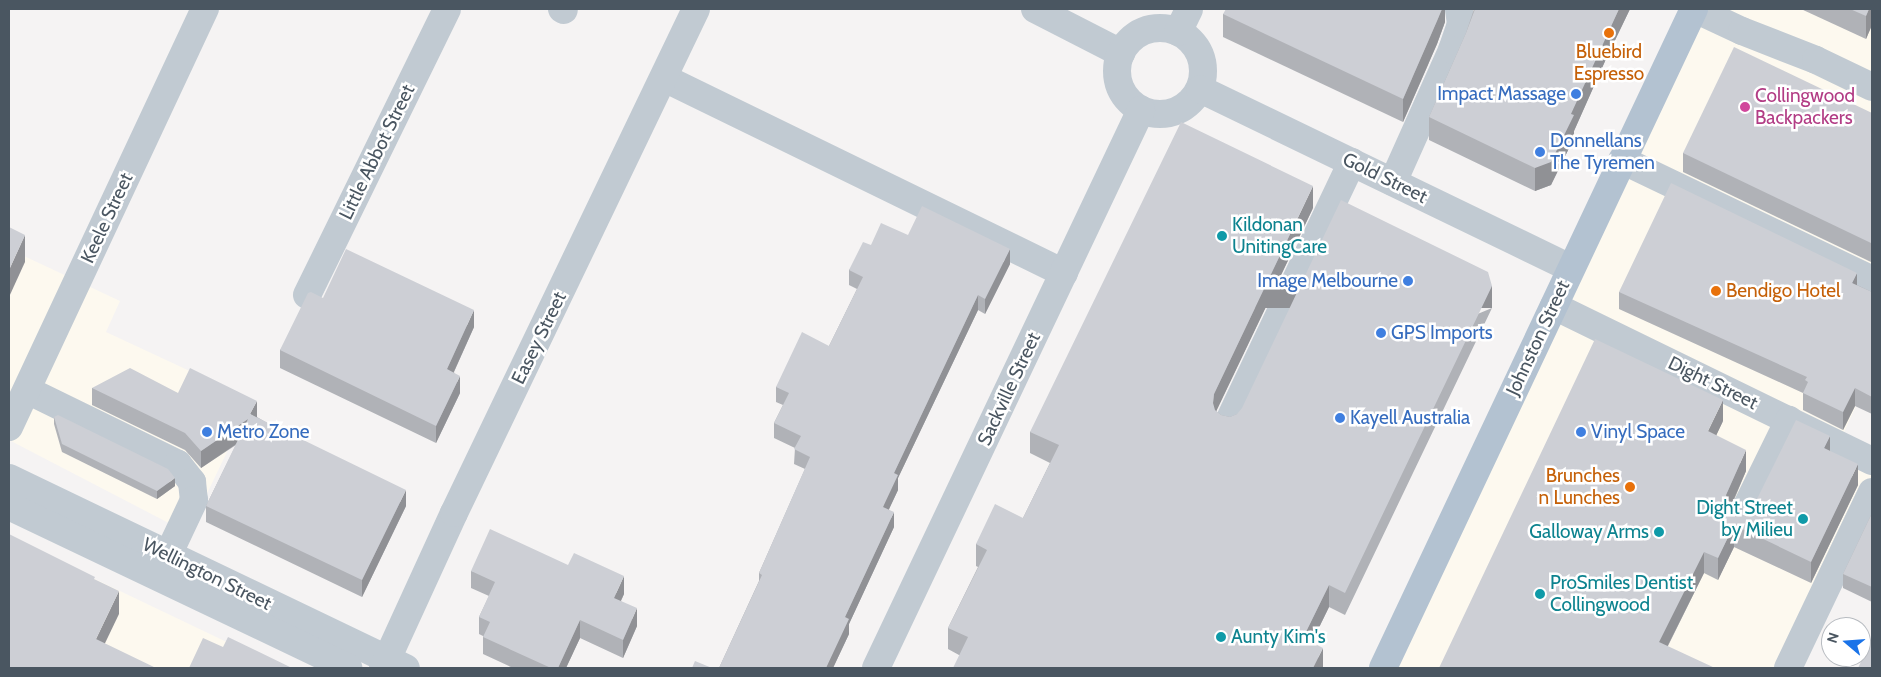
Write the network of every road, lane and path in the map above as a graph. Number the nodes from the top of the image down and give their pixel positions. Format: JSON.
{"nodes":[{"id":1,"x":205,"y":9,"type":"edge"},
{"id":2,"x":447,"y":9,"type":"edge"},
{"id":3,"x":696,"y":9,"type":"edge"},
{"id":4,"x":1035,"y":9,"type":"edge"},
{"id":5,"x":1459,"y":9,"type":"edge"},
{"id":6,"x":1694,"y":9,"type":"edge"},
{"id":7,"x":1184,"y":20,"type":"edge"},
{"id":8,"x":1122,"y":52,"type":"junction"},
{"id":9,"x":664,"y":78,"type":"junction"},
{"id":10,"x":1872,"y":87,"type":"edge"},
{"id":11,"x":1200,"y":89,"type":"junction"},
{"id":12,"x":1141,"y":110,"type":"junction"},
{"id":13,"x":1622,"y":160,"type":"junction"},
{"id":14,"x":1352,"y":162,"type":"junction"},
{"id":15,"x":1392,"y":182,"type":"junction"},
{"id":16,"x":1571,"y":268,"type":"junction"},
{"id":17,"x":1064,"y":273,"type":"junction"},
{"id":18,"x":1872,"y":280,"type":"edge"},
{"id":19,"x":307,"y":294,"type":"edge"},
{"id":20,"x":1554,"y":306,"type":"junction"},
{"id":21,"x":26,"y":390,"type":"junction"},
{"id":22,"x":1789,"y":420,"type":"junction"},
{"id":23,"x":1228,"y":424,"type":"edge"},
{"id":24,"x":9,"y":427,"type":"edge"},
{"id":25,"x":1872,"y":461,"type":"edge"},
{"id":26,"x":9,"y":478,"type":"edge"},
{"id":27,"x":1872,"y":492,"type":"edge"},
{"id":28,"x":9,"y":506,"type":"edge"},
{"id":29,"x":1742,"y":516,"type":"edge"},
{"id":30,"x":168,"y":555,"type":"junction"},
{"id":31,"x":392,"y":665,"type":"edge"},
{"id":32,"x":348,"y":668,"type":"edge"},
{"id":33,"x":876,"y":668,"type":"edge"},
{"id":34,"x":1383,"y":668,"type":"edge"},
{"id":35,"x":1788,"y":668,"type":"edge"}],
"edges":[{"from":1,"to":21,"type":"street","name":"Keele Street"},
{"from":2,"to":19,"type":"street","name":"Little Abbot Street"},
{"from":3,"to":9,"type":"street","name":"Easey Street"},
{"from":4,"to":8,"type":"street"},
{"from":5,"to":15,"type":"street"},
{"from":6,"to":10,"type":"street"},
{"from":6,"to":13,"type":"main road","name":"Johnston Street"},
{"from":7,"to":8,"type":"street"},
{"from":7,"to":11,"type":"street"},
{"from":8,"to":12,"type":"street"},
{"from":9,"to":17,"type":"street"},
{"from":9,"to":31,"type":"street","name":"Easey Street"},
{"from":11,"to":12,"type":"street"},
{"from":11,"to":14,"type":"street","name":"Gold Street"},
{"from":12,"to":17,"type":"street","name":"Sackville Street"},
{"from":13,"to":16,"type":"main road","name":"Johnston Street"},
{"from":13,"to":18,"type":"street"},
{"from":14,"to":15,"type":"street","name":"Gold Street"},
{"from":14,"to":23,"type":"street"},
{"from":15,"to":16,"type":"street","name":"Gold Street"},
{"from":16,"to":20,"type":"main road","name":"Johnston Street"},
{"from":17,"to":33,"type":"street","name":"Sackville Street"},
{"from":20,"to":22,"type":"street","name":"Dight Street"},
{"from":20,"to":34,"type":"main road","name":"Johnston Street"},
{"from":21,"to":24,"type":"street","name":"Keele Street"},
{"from":21,"to":30,"type":"street"},
{"from":22,"to":25,"type":"street","name":"Dight Street"},
{"from":22,"to":29,"type":"street"},
{"from":26,"to":30,"type":"street","name":"Wellington Street"},
{"from":27,"to":35,"type":"street"},
{"from":28,"to":32,"type":"street","name":"Wellington Street"},
{"from":30,"to":31,"type":"street","name":"Wellington Street"}]}
